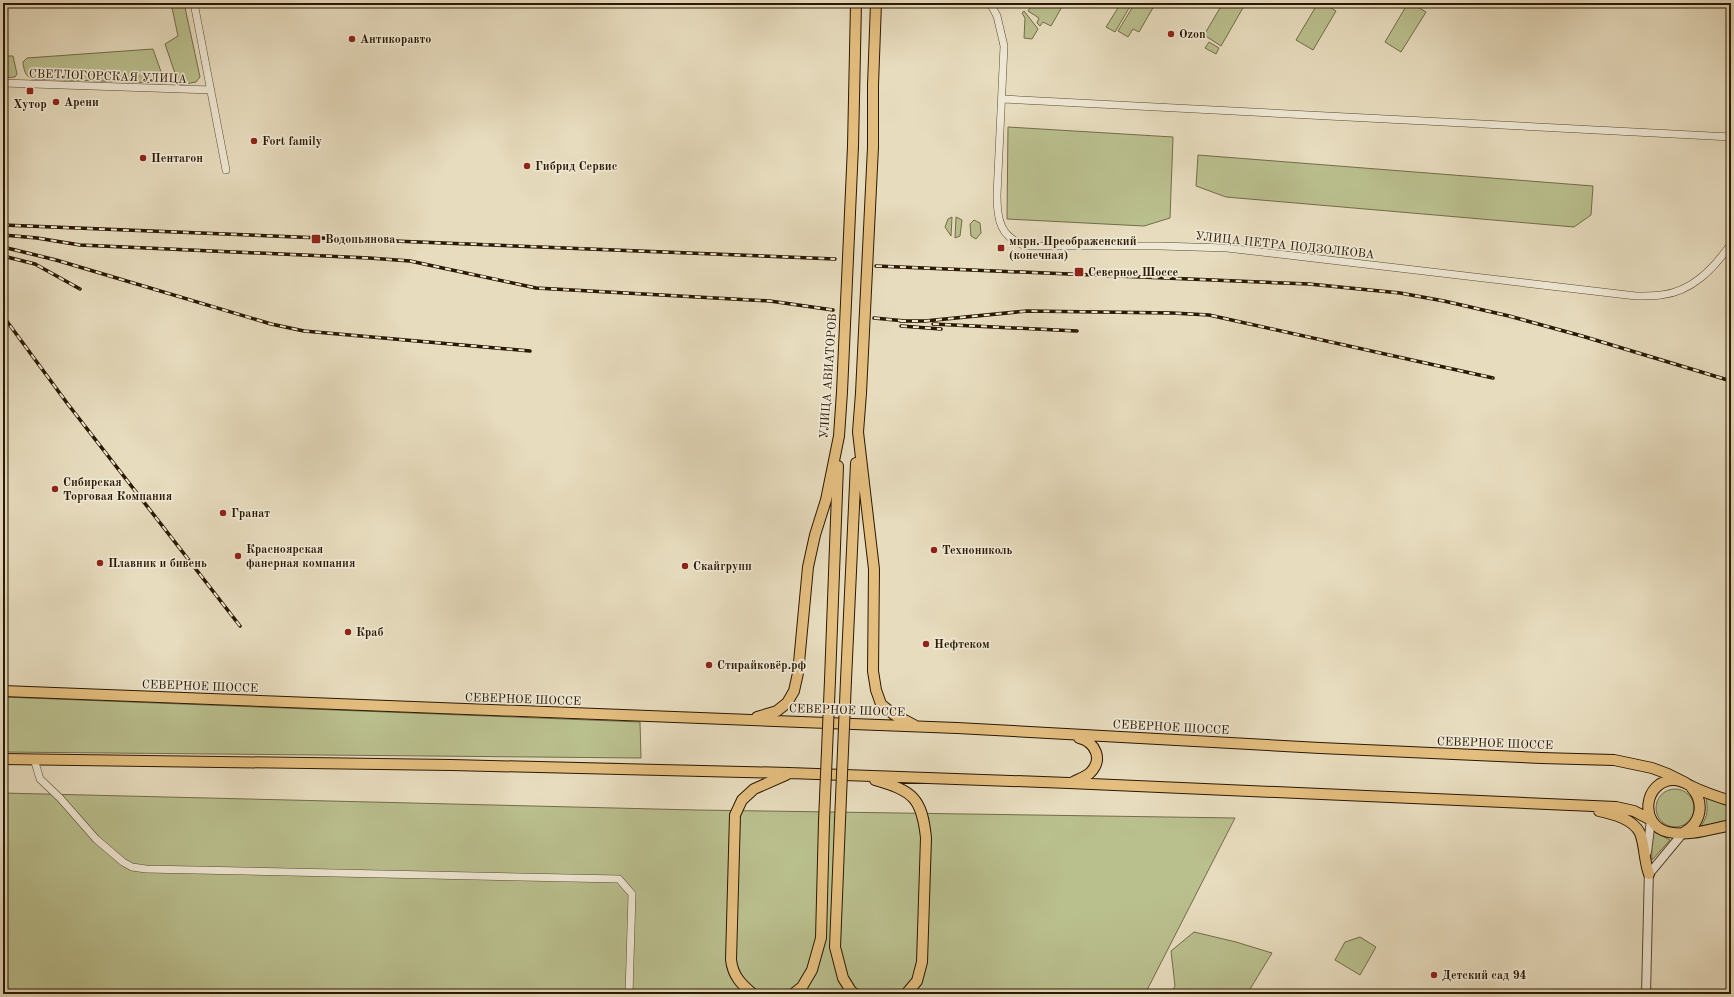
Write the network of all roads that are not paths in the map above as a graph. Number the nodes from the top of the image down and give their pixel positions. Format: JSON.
{"nodes":[{"id":1,"x":194,"y":3,"type":"edge"},
{"id":2,"x":856,"y":3,"type":"edge"},
{"id":3,"x":876,"y":3,"type":"edge"},
{"id":4,"x":990,"y":3,"type":"edge"},
{"id":5,"x":3,"y":83,"type":"edge"},
{"id":6,"x":211,"y":90,"type":"junction"},
{"id":7,"x":1002,"y":99,"type":"junction"},
{"id":8,"x":1731,"y":137,"type":"edge"},
{"id":9,"x":226,"y":170,"type":"dead end"},
{"id":10,"x":1731,"y":244,"type":"edge"},
{"id":11,"x":858,"y":432,"type":"junction"},
{"id":12,"x":839,"y":436,"type":"junction"},
{"id":13,"x":3,"y":691,"type":"edge"},
{"id":14,"x":750,"y":719,"type":"junction"},
{"id":15,"x":918,"y":726,"type":"junction"},
{"id":16,"x":1070,"y":735,"type":"junction"},
{"id":17,"x":3,"y":759,"type":"edge"},
{"id":18,"x":34,"y":759,"type":"junction"},
{"id":19,"x":789,"y":773,"type":"junction"},
{"id":20,"x":862,"y":776,"type":"junction"},
{"id":21,"x":1069,"y":783,"type":"junction"},
{"id":22,"x":1688,"y":785,"type":"junction"},
{"id":23,"x":1731,"y":801,"type":"edge"},
{"id":24,"x":1579,"y":806,"type":"junction"},
{"id":25,"x":1651,"y":820,"type":"junction"},
{"id":26,"x":1731,"y":825,"type":"edge"},
{"id":27,"x":1683,"y":833,"type":"junction"},
{"id":28,"x":1649,"y":874,"type":"junction"},
{"id":29,"x":629,"y":994,"type":"edge"},
{"id":30,"x":753,"y":994,"type":"edge"},
{"id":31,"x":793,"y":994,"type":"edge"},
{"id":32,"x":855,"y":994,"type":"edge"},
{"id":33,"x":906,"y":994,"type":"edge"},
{"id":34,"x":1646,"y":994,"type":"edge"}],
"edges":[{"from":1,"to":6,"type":"street"},
{"from":2,"to":12,"type":"main road","name":"УЛИЦА АВИАТОРОВ","bridge":true},
{"from":3,"to":11,"type":"main road","bridge":true},
{"from":4,"to":7,"type":"street","name":"УЛИЦА ПЕТРА ПОДЗОЛКОВА"},
{"from":5,"to":6,"type":"street","name":"СВЕТЛОГОРСКАЯ УЛИЦА"},
{"from":6,"to":9,"type":"street"},
{"from":7,"to":8,"type":"street"},
{"from":7,"to":10,"type":"street","name":"УЛИЦА ПЕТРА ПОДЗОЛКОВА"},
{"from":11,"to":15,"type":"main road"},
{"from":11,"to":32,"type":"main road","bridge":true},
{"from":12,"to":14,"type":"main road","name":"УЛИЦА АВИАТОРОВ"},
{"from":12,"to":31,"type":"main road","bridge":true},
{"from":13,"to":14,"type":"main road","name":"СЕВЕРНОЕ ШОССЕ"},
{"from":14,"to":15,"type":"main road","name":"СЕВЕРНОЕ ШОССЕ"},
{"from":15,"to":16,"type":"main road","name":"СЕВЕРНОЕ ШОССЕ"},
{"from":16,"to":21,"type":"main road"},
{"from":16,"to":22,"type":"main road","name":"СЕВЕРНОЕ ШОССЕ"},
{"from":17,"to":18,"type":"main road"},
{"from":18,"to":19,"type":"main road"},
{"from":18,"to":29,"type":"street"},
{"from":19,"to":20,"type":"main road"},
{"from":19,"to":30,"type":"main road"},
{"from":20,"to":21,"type":"main road"},
{"from":20,"to":33,"type":"main road"},
{"from":21,"to":24,"type":"main road"},
{"from":22,"to":23,"type":"main road"},
{"from":22,"to":25,"type":"main road"},
{"from":22,"to":27,"type":"main road"},
{"from":24,"to":25,"type":"main road"},
{"from":24,"to":28,"type":"main road"},
{"from":25,"to":27,"type":"main road"},
{"from":25,"to":28,"type":"street"},
{"from":26,"to":27,"type":"main road"},
{"from":27,"to":28,"type":"street"},
{"from":28,"to":34,"type":"street"}]}
